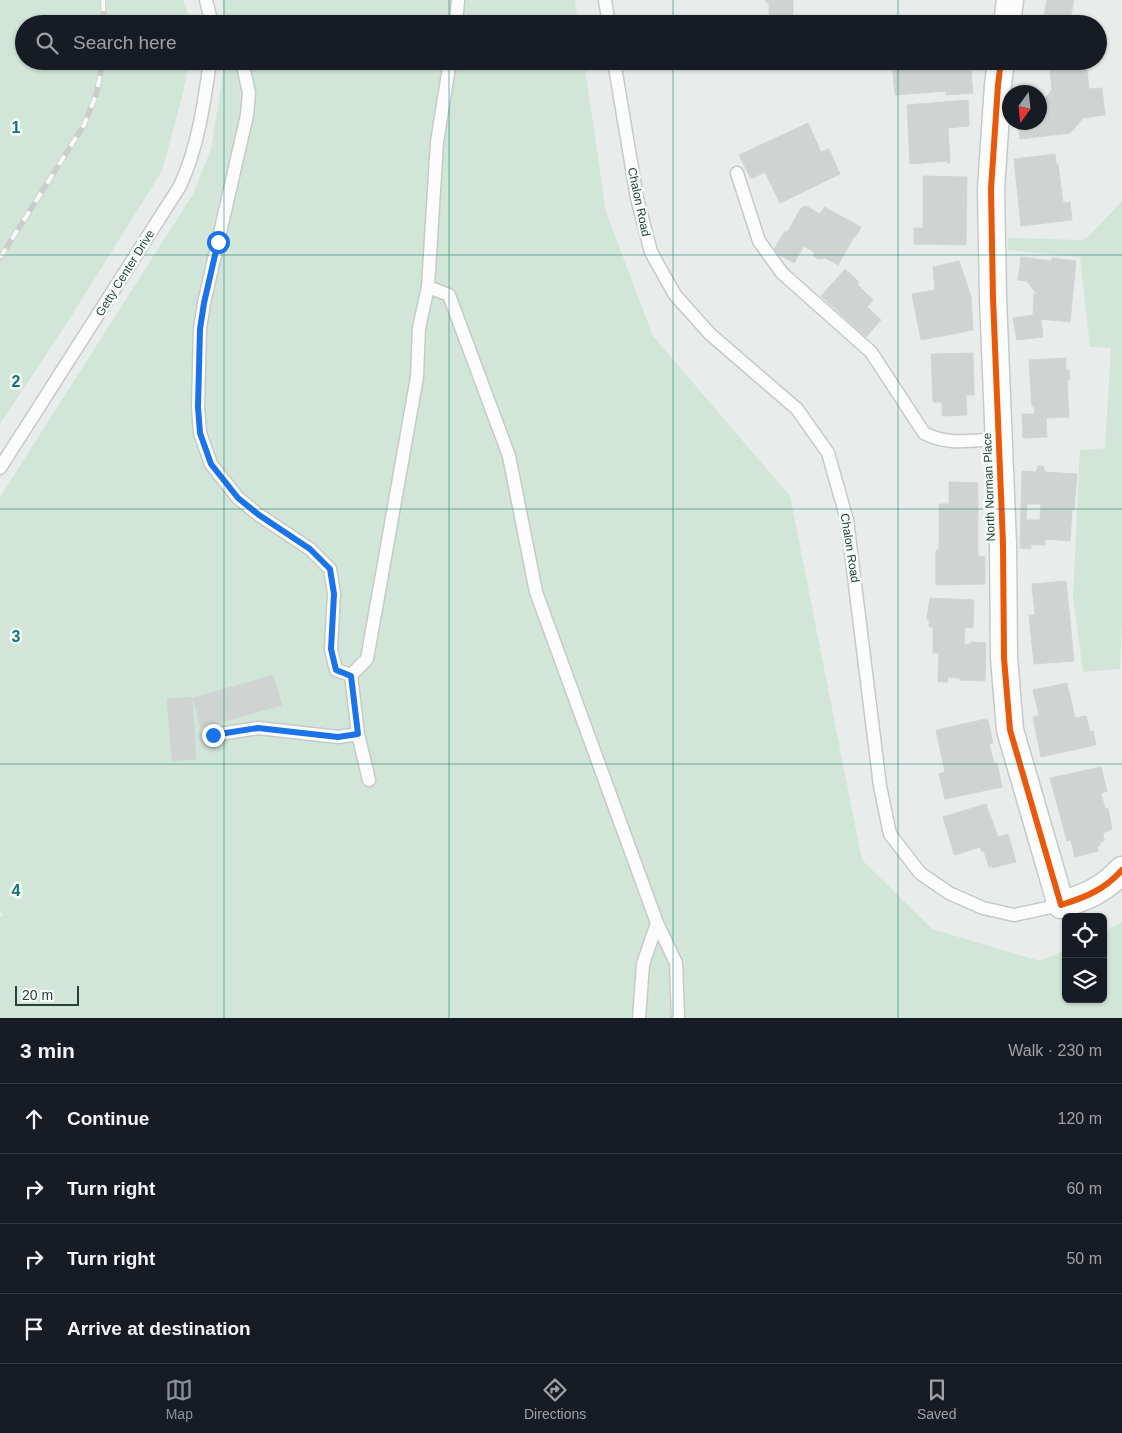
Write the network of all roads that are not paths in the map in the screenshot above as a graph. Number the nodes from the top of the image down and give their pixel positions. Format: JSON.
{"nodes":[{"id":1,"x":206,"y":0,"type":"edge"},
{"id":2,"x":458,"y":0,"type":"edge"},
{"id":3,"x":605,"y":0,"type":"edge"},
{"id":4,"x":1010,"y":0,"type":"edge"},
{"id":5,"x":210,"y":15,"type":"edge"},
{"id":6,"x":457,"y":15,"type":"edge"},
{"id":7,"x":607,"y":15,"type":"edge"},
{"id":8,"x":1008,"y":15,"type":"edge"},
{"id":9,"x":208,"y":70,"type":"edge"},
{"id":10,"x":244,"y":70,"type":"edge"},
{"id":11,"x":448,"y":70,"type":"edge"},
{"id":12,"x":616,"y":70,"type":"edge"},
{"id":13,"x":1000,"y":70,"type":"edge"},
{"id":14,"x":737,"y":174,"type":"dead end"},
{"id":15,"x":428,"y":287,"type":"junction"},
{"id":16,"x":999,"y":439,"type":"junction"},
{"id":17,"x":0,"y":468,"type":"edge"},
{"id":18,"x":351,"y":676,"type":"junction"},
{"id":19,"x":358,"y":734,"type":"junction"},
{"id":20,"x":213,"y":735,"type":"dead end"},
{"id":21,"x":369,"y":780,"type":"dead end"},
{"id":22,"x":1122,"y":870,"type":"edge"},
{"id":23,"x":1061,"y":905,"type":"junction"},
{"id":24,"x":657,"y":923,"type":"junction"},
{"id":25,"x":639,"y":1018,"type":"edge"},
{"id":26,"x":678,"y":1018,"type":"edge"}],
"edges":[{"from":1,"to":5,"type":"lane"},
{"from":2,"to":6,"type":"lane"},
{"from":3,"to":7,"type":"lane"},
{"from":4,"to":8,"type":"street"},
{"from":9,"to":17,"type":"lane","name":"Getty Center Drive"},
{"from":10,"to":18,"type":"lane"},
{"from":11,"to":15,"type":"lane"},
{"from":12,"to":23,"type":"lane","name":"Chalon Road"},
{"from":13,"to":16,"type":"street","name":"North Norman Place"},
{"from":14,"to":16,"type":"lane"},
{"from":15,"to":18,"type":"lane"},
{"from":15,"to":24,"type":"lane"},
{"from":16,"to":23,"type":"street","name":"North Norman Place"},
{"from":18,"to":19,"type":"lane"},
{"from":19,"to":20,"type":"lane"},
{"from":19,"to":21,"type":"lane"},
{"from":22,"to":23,"type":"street","name":"Chalon Road"},
{"from":24,"to":25,"type":"lane"},
{"from":24,"to":26,"type":"lane"}]}
